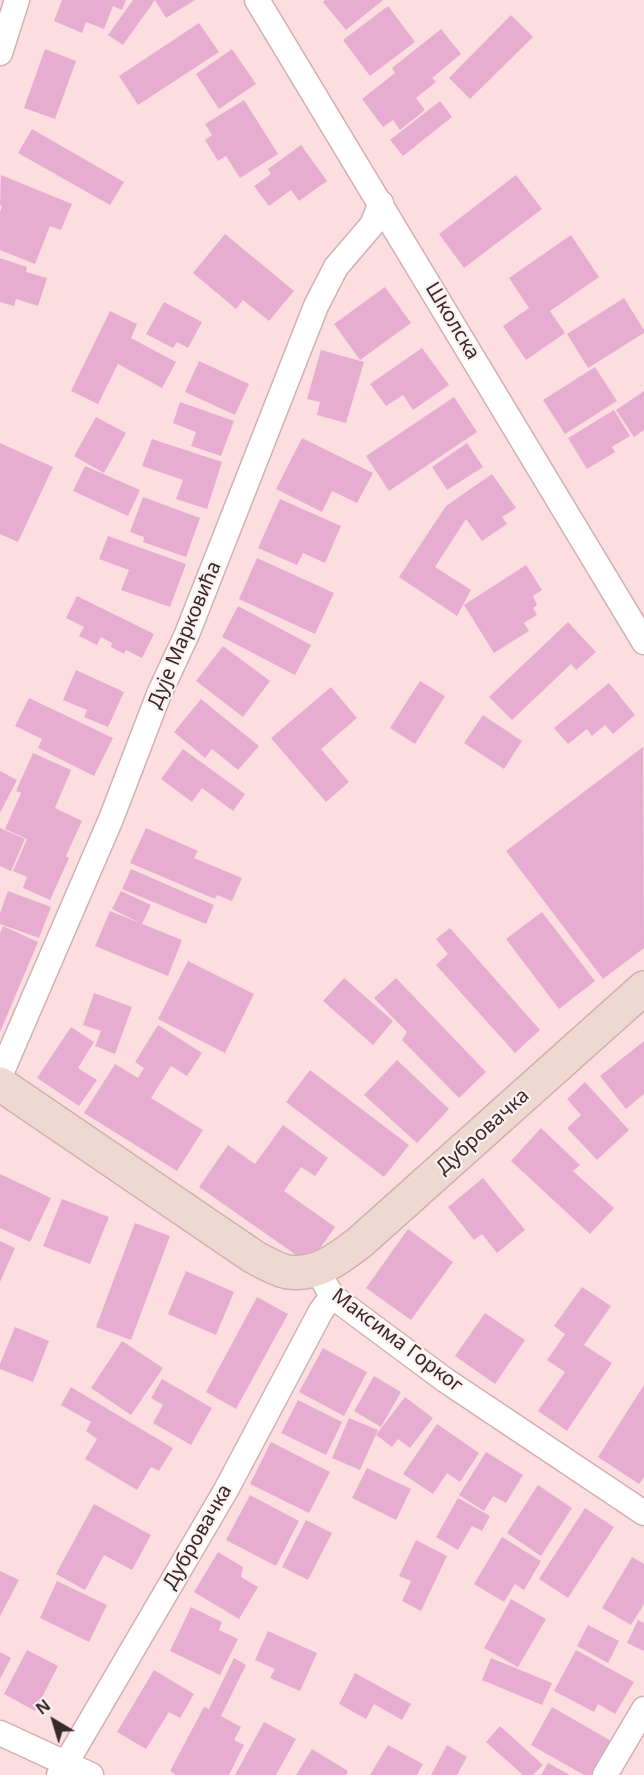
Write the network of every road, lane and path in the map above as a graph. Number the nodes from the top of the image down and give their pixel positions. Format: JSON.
{"nodes":[{"id":1,"x":17,"y":0,"type":"edge"},
{"id":2,"x":257,"y":0,"type":"edge"},
{"id":3,"x":0,"y":53,"type":"edge"},
{"id":4,"x":381,"y":203,"type":"junction"},
{"id":5,"x":644,"y":642,"type":"edge"},
{"id":6,"x":644,"y":988,"type":"edge"},
{"id":7,"x":0,"y":1076,"type":"edge"},
{"id":8,"x":0,"y":1084,"type":"edge"},
{"id":9,"x":324,"y":1283,"type":"junction"},
{"id":10,"x":644,"y":1513,"type":"edge"},
{"id":11,"x":644,"y":1709,"type":"edge"},
{"id":12,"x":0,"y":1733,"type":"edge"},
{"id":13,"x":62,"y":1769,"type":"edge"},
{"id":14,"x":91,"y":1775,"type":"edge"},
{"id":15,"x":605,"y":1775,"type":"edge"}],
"edges":[{"from":1,"to":3,"type":"street"},
{"from":2,"to":4,"type":"street","name":"Школска"},
{"from":4,"to":5,"type":"street","name":"Школска"},
{"from":4,"to":7,"type":"street","name":"Дује Марковића"},
{"from":6,"to":9,"type":"street","name":"Дубровачка"},
{"from":8,"to":9,"type":"street","name":"Максима Горког"},
{"from":9,"to":10,"type":"street","name":"Максима Горког"},
{"from":9,"to":13,"type":"street","name":"Дубровачка"},
{"from":11,"to":15,"type":"street"},
{"from":12,"to":13,"type":"street"},
{"from":13,"to":14,"type":"street"}]}
